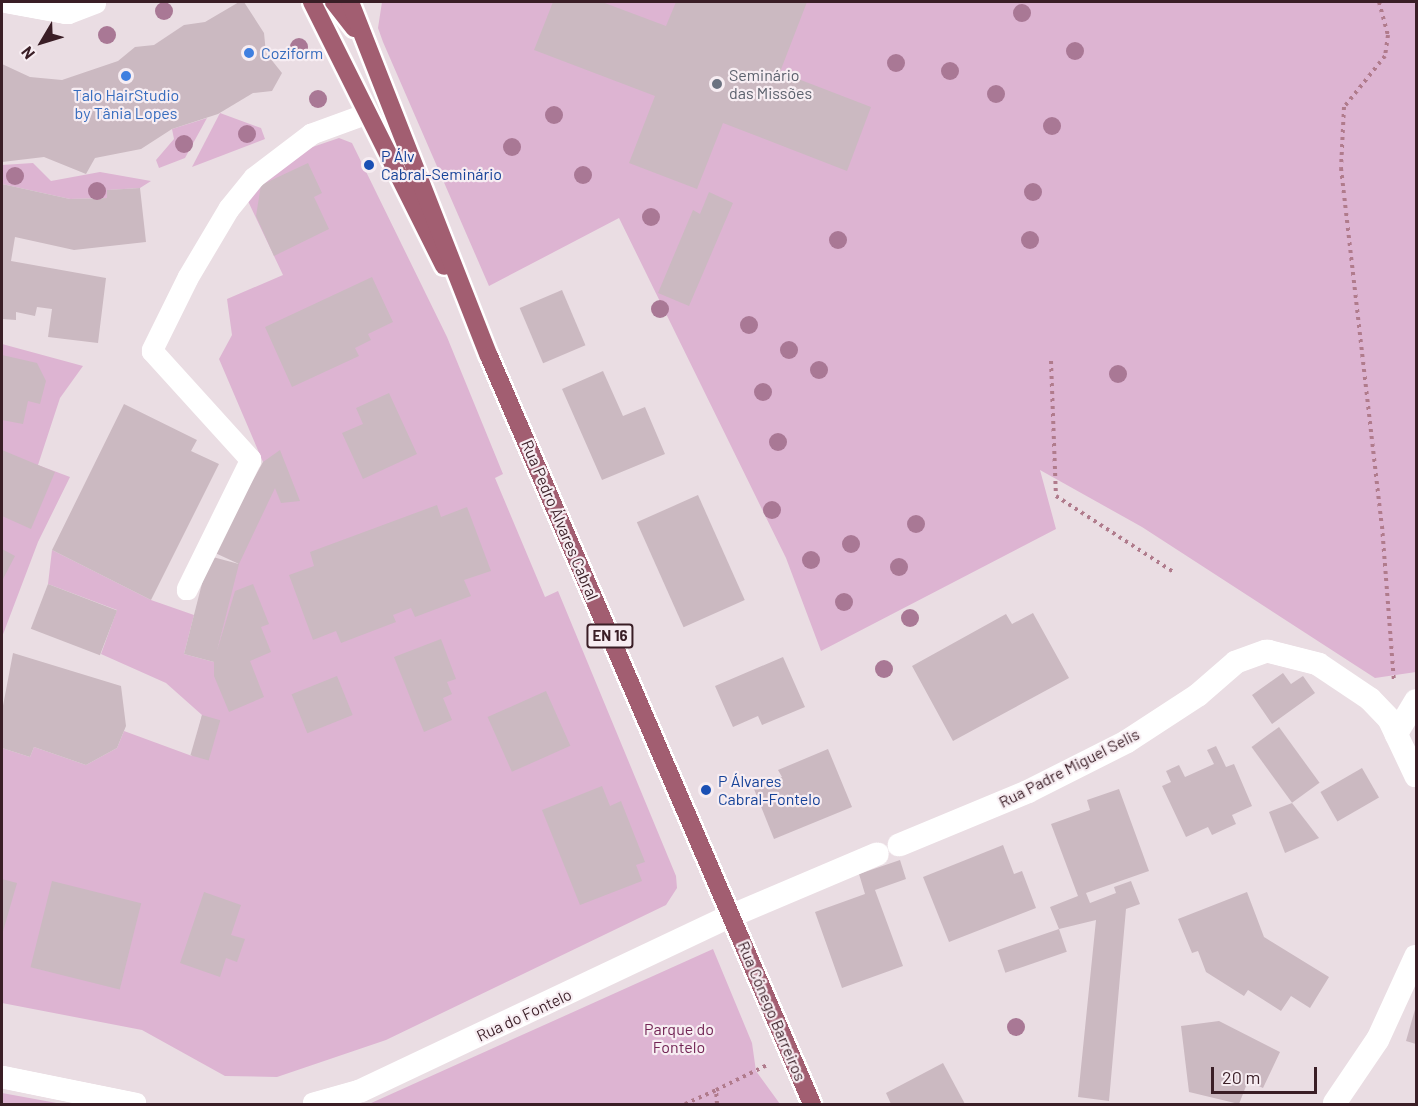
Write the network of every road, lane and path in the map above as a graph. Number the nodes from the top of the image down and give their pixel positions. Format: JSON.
{"nodes":[{"id":1,"x":7,"y":2,"type":"edge"},
{"id":2,"x":95,"y":2,"type":"edge"},
{"id":3,"x":312,"y":2,"type":"edge"},
{"id":4,"x":334,"y":2,"type":"edge"},
{"id":5,"x":350,"y":2,"type":"edge"},
{"id":6,"x":1379,"y":2,"type":"edge"},
{"id":7,"x":368,"y":47,"type":"junction"},
{"id":8,"x":367,"y":114,"type":"junction"},
{"id":9,"x":489,"y":356,"type":"junction"},
{"id":10,"x":1051,"y":361,"type":"dead end"},
{"id":11,"x":1175,"y":573,"type":"dead end"},
{"id":12,"x":187,"y":590,"type":"dead end"},
{"id":13,"x":1394,"y":687,"type":"dead end"},
{"id":14,"x":1416,"y":701,"type":"edge"},
{"id":15,"x":1396,"y":734,"type":"junction"},
{"id":16,"x":1416,"y":776,"type":"edge"},
{"id":17,"x":899,"y":845,"type":"dead end"},
{"id":18,"x":877,"y":854,"type":"dead end"},
{"id":19,"x":731,"y":916,"type":"junction"},
{"id":20,"x":1416,"y":956,"type":"edge"},
{"id":21,"x":791,"y":1055,"type":"junction"},
{"id":22,"x":2,"y":1077,"type":"edge"},
{"id":23,"x":716,"y":1090,"type":"junction"},
{"id":24,"x":135,"y":1104,"type":"edge"},
{"id":25,"x":314,"y":1104,"type":"edge"},
{"id":26,"x":686,"y":1104,"type":"edge"},
{"id":27,"x":717,"y":1104,"type":"edge"},
{"id":28,"x":812,"y":1104,"type":"edge"},
{"id":29,"x":1334,"y":1104,"type":"edge"}],
"edges":[{"from":1,"to":2,"type":"street"},
{"from":3,"to":8,"type":"main road","name":"Rua Pedro Álvares Cabral","number":"EN 16"},
{"from":4,"to":7,"type":"main road"},
{"from":5,"to":7,"type":"main road","name":"Rua Pedro Álvares Cabral","number":"EN 16"},
{"from":6,"to":13,"type":"path"},
{"from":7,"to":9,"type":"main road","name":"Rua Pedro Álvares Cabral","number":"EN 16"},
{"from":8,"to":9,"type":"main road","name":"Rua Pedro Álvares Cabral","number":"EN 16"},
{"from":8,"to":12,"type":"lane"},
{"from":9,"to":19,"type":"main road","name":"Rua Pedro Álvares Cabral","number":"EN 16"},
{"from":10,"to":11,"type":"path"},
{"from":14,"to":15,"type":"street"},
{"from":15,"to":16,"type":"street","name":"Rua Padre Miguel Selis"},
{"from":15,"to":17,"type":"street","name":"Rua Padre Miguel Selis"},
{"from":18,"to":19,"type":"street"},
{"from":19,"to":21,"type":"main road","name":"Rua Cónego Barreiros","number":"EN 16"},
{"from":19,"to":25,"type":"street","name":"Rua do Fontelo"},
{"from":20,"to":29,"type":"street"},
{"from":21,"to":23,"type":"path"},
{"from":21,"to":28,"type":"main road","name":"Rua Cónego Barreiros","number":"EN 16"},
{"from":22,"to":24,"type":"street"},
{"from":23,"to":26,"type":"path"},
{"from":23,"to":27,"type":"path"}]}
